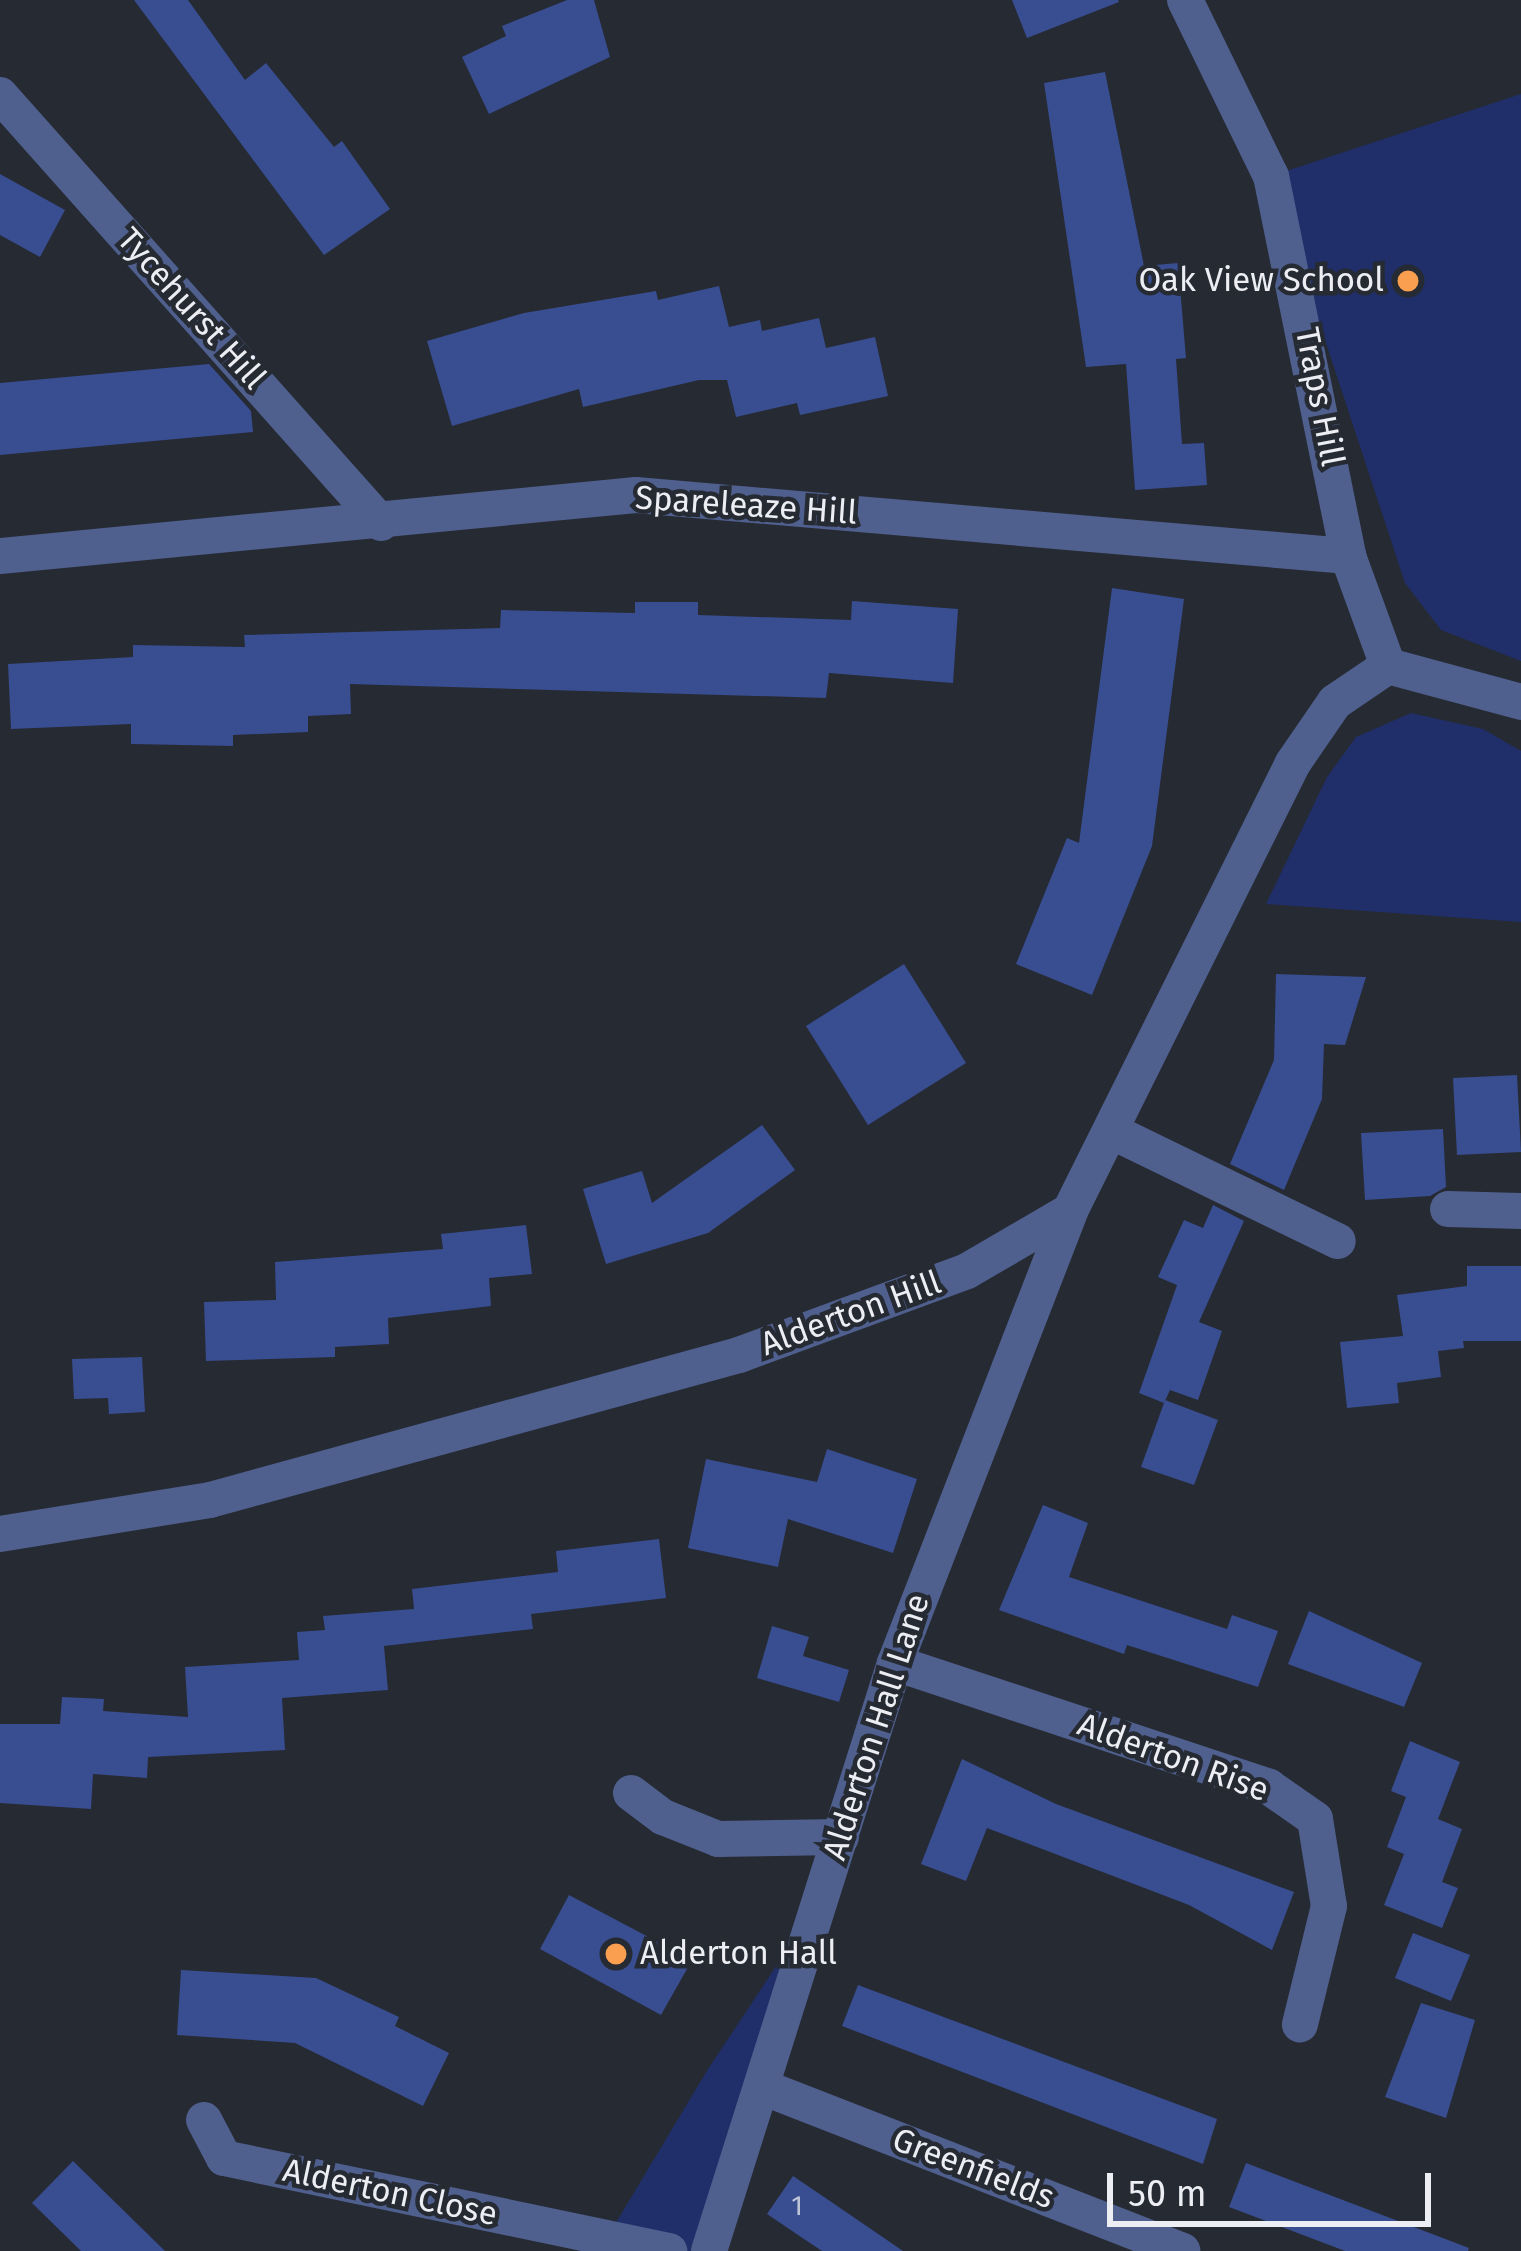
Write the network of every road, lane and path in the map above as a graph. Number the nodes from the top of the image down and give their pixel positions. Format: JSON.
{"nodes":[{"id":1,"x":1185,"y":0,"type":"edge"},
{"id":2,"x":0,"y":95,"type":"edge"},
{"id":3,"x":381,"y":523,"type":"junction"},
{"id":4,"x":0,"y":556,"type":"edge"},
{"id":5,"x":1348,"y":556,"type":"junction"},
{"id":6,"x":1388,"y":666,"type":"junction"},
{"id":7,"x":1521,"y":702,"type":"edge"},
{"id":8,"x":1111,"y":1131,"type":"junction"},
{"id":9,"x":1448,"y":1209,"type":"dead end"},
{"id":10,"x":1070,"y":1211,"type":"junction"},
{"id":11,"x":1521,"y":1211,"type":"edge"},
{"id":12,"x":1338,"y":1241,"type":"dead end"},
{"id":13,"x":0,"y":1534,"type":"edge"},
{"id":14,"x":895,"y":1663,"type":"junction"},
{"id":15,"x":631,"y":1792,"type":"dead end"},
{"id":16,"x":841,"y":1838,"type":"junction"},
{"id":17,"x":1300,"y":2024,"type":"dead end"},
{"id":18,"x":765,"y":2088,"type":"junction"},
{"id":19,"x":204,"y":2120,"type":"dead end"},
{"id":20,"x":669,"y":2251,"type":"edge"},
{"id":21,"x":709,"y":2251,"type":"edge"},
{"id":22,"x":1182,"y":2251,"type":"edge"}],
"edges":[{"from":1,"to":5,"type":"street","name":"Traps Hill"},
{"from":2,"to":3,"type":"street","name":"Tycehurst Hill"},
{"from":3,"to":4,"type":"street","name":"Spareleaze Hill"},
{"from":3,"to":5,"type":"street","name":"Spareleaze Hill"},
{"from":5,"to":6,"type":"street","name":"Traps Hill"},
{"from":6,"to":7,"type":"street"},
{"from":6,"to":8,"type":"street"},
{"from":8,"to":10,"type":"street"},
{"from":8,"to":12,"type":"street"},
{"from":9,"to":11,"type":"street"},
{"from":10,"to":13,"type":"street","name":"Alderton Hill"},
{"from":10,"to":14,"type":"street","name":"Alderton Hall Lane"},
{"from":14,"to":16,"type":"street","name":"Alderton Hall Lane"},
{"from":14,"to":17,"type":"street","name":"Alderton Rise"},
{"from":15,"to":16,"type":"street"},
{"from":16,"to":18,"type":"street","name":"Alderton Hall Lane"},
{"from":18,"to":21,"type":"street","name":"Alderton Hall Lane"},
{"from":18,"to":22,"type":"street","name":"Greenfields"},
{"from":19,"to":20,"type":"street","name":"Alderton Close"}]}
